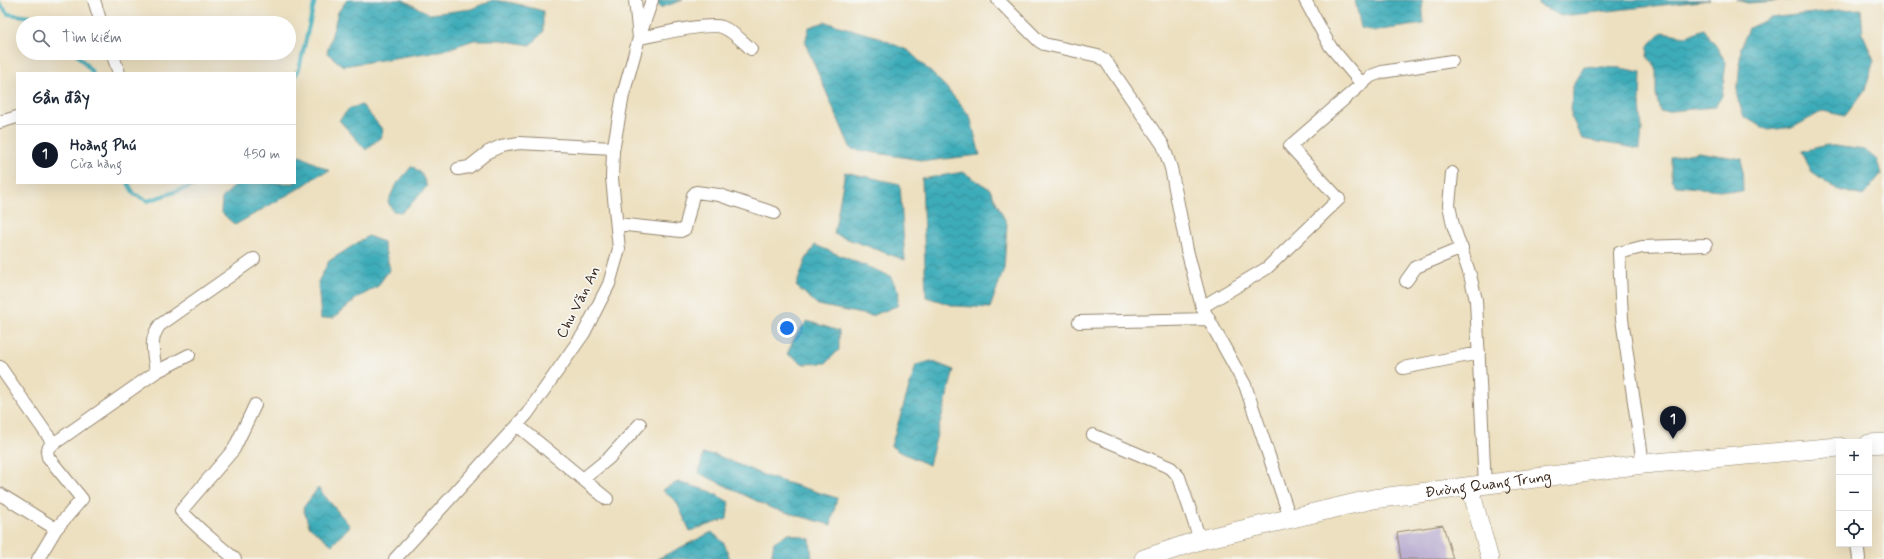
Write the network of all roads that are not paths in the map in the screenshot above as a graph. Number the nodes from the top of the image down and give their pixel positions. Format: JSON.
{"nodes":[{"id":1,"x":94,"y":0,"type":"edge"},
{"id":2,"x":635,"y":0,"type":"edge"},
{"id":3,"x":652,"y":0,"type":"edge"},
{"id":4,"x":998,"y":0,"type":"edge"},
{"id":5,"x":1305,"y":0,"type":"edge"},
{"id":6,"x":99,"y":16,"type":"edge"},
{"id":7,"x":639,"y":38,"type":"junction"},
{"id":8,"x":751,"y":49,"type":"dead end"},
{"id":9,"x":114,"y":60,"type":"edge"},
{"id":10,"x":1452,"y":61,"type":"dead end"},
{"id":11,"x":119,"y":72,"type":"edge"},
{"id":12,"x":1361,"y":83,"type":"junction"},
{"id":13,"x":16,"y":117,"type":"edge"},
{"id":14,"x":0,"y":122,"type":"edge"},
{"id":15,"x":613,"y":148,"type":"junction"},
{"id":16,"x":458,"y":168,"type":"dead end"},
{"id":17,"x":1452,"y":173,"type":"dead end"},
{"id":18,"x":774,"y":213,"type":"dead end"},
{"id":19,"x":617,"y":224,"type":"junction"},
{"id":20,"x":1706,"y":245,"type":"dead end"},
{"id":21,"x":1462,"y":248,"type":"junction"},
{"id":22,"x":254,"y":259,"type":"dead end"},
{"id":23,"x":1406,"y":281,"type":"dead end"},
{"id":24,"x":1202,"y":307,"type":"junction"},
{"id":25,"x":1209,"y":319,"type":"junction"},
{"id":26,"x":1079,"y":322,"type":"dead end"},
{"id":27,"x":1479,"y":353,"type":"junction"},
{"id":28,"x":189,"y":355,"type":"dead end"},
{"id":29,"x":0,"y":368,"type":"edge"},
{"id":30,"x":1403,"y":368,"type":"dead end"},
{"id":31,"x":156,"y":372,"type":"junction"},
{"id":32,"x":255,"y":405,"type":"dead end"},
{"id":33,"x":640,"y":424,"type":"dead end"},
{"id":34,"x":517,"y":425,"type":"junction"},
{"id":35,"x":1093,"y":435,"type":"dead end"},
{"id":36,"x":53,"y":443,"type":"junction"},
{"id":37,"x":1884,"y":443,"type":"edge"},
{"id":38,"x":1872,"y":444,"type":"edge"},
{"id":39,"x":1836,"y":447,"type":"edge"},
{"id":40,"x":1643,"y":464,"type":"junction"},
{"id":41,"x":583,"y":479,"type":"junction"},
{"id":42,"x":1478,"y":486,"type":"junction"},
{"id":43,"x":0,"y":494,"type":"edge"},
{"id":44,"x":607,"y":499,"type":"dead end"},
{"id":45,"x":1290,"y":518,"type":"junction"},
{"id":46,"x":56,"y":529,"type":"junction"},
{"id":47,"x":1200,"y":540,"type":"junction"},
{"id":48,"x":1857,"y":547,"type":"edge"},
{"id":49,"x":38,"y":559,"type":"edge"},
{"id":50,"x":235,"y":559,"type":"edge"},
{"id":51,"x":395,"y":559,"type":"edge"},
{"id":52,"x":1144,"y":559,"type":"edge"},
{"id":53,"x":1490,"y":559,"type":"edge"},
{"id":54,"x":1859,"y":559,"type":"edge"}],
"edges":[{"from":1,"to":6,"type":"street"},
{"from":2,"to":7,"type":"street","name":"Chu Văn An"},
{"from":3,"to":7,"type":"street"},
{"from":4,"to":24,"type":"street"},
{"from":5,"to":12,"type":"street"},
{"from":7,"to":8,"type":"street"},
{"from":7,"to":15,"type":"street","name":"Chu Văn An"},
{"from":9,"to":11,"type":"street"},
{"from":10,"to":12,"type":"street"},
{"from":12,"to":24,"type":"street"},
{"from":13,"to":14,"type":"street"},
{"from":15,"to":16,"type":"street"},
{"from":15,"to":19,"type":"street","name":"Chu Văn An"},
{"from":17,"to":21,"type":"street"},
{"from":18,"to":19,"type":"street"},
{"from":19,"to":34,"type":"street","name":"Chu Văn An"},
{"from":20,"to":40,"type":"street"},
{"from":21,"to":23,"type":"street"},
{"from":21,"to":27,"type":"street"},
{"from":22,"to":31,"type":"street"},
{"from":24,"to":25,"type":"street"},
{"from":25,"to":26,"type":"street"},
{"from":25,"to":45,"type":"street"},
{"from":27,"to":30,"type":"street"},
{"from":27,"to":42,"type":"street"},
{"from":28,"to":31,"type":"street"},
{"from":29,"to":36,"type":"street"},
{"from":31,"to":36,"type":"street"},
{"from":32,"to":50,"type":"street"},
{"from":33,"to":41,"type":"street"},
{"from":34,"to":41,"type":"street"},
{"from":34,"to":51,"type":"street","name":"Chu Văn An"},
{"from":35,"to":47,"type":"street"},
{"from":36,"to":46,"type":"street"},
{"from":37,"to":38,"type":"main road"},
{"from":39,"to":40,"type":"main road","name":"Đường Quang Trung"},
{"from":40,"to":42,"type":"main road","name":"Đường Quang Trung"},
{"from":41,"to":44,"type":"street"},
{"from":42,"to":45,"type":"main road","name":"Đường Quang Trung"},
{"from":42,"to":53,"type":"street"},
{"from":43,"to":46,"type":"street"},
{"from":45,"to":47,"type":"main road","name":"Đường Quang Trung"},
{"from":46,"to":49,"type":"street"},
{"from":47,"to":52,"type":"main road","name":"Đường Quang Trung"},
{"from":48,"to":54,"type":"street"}]}
